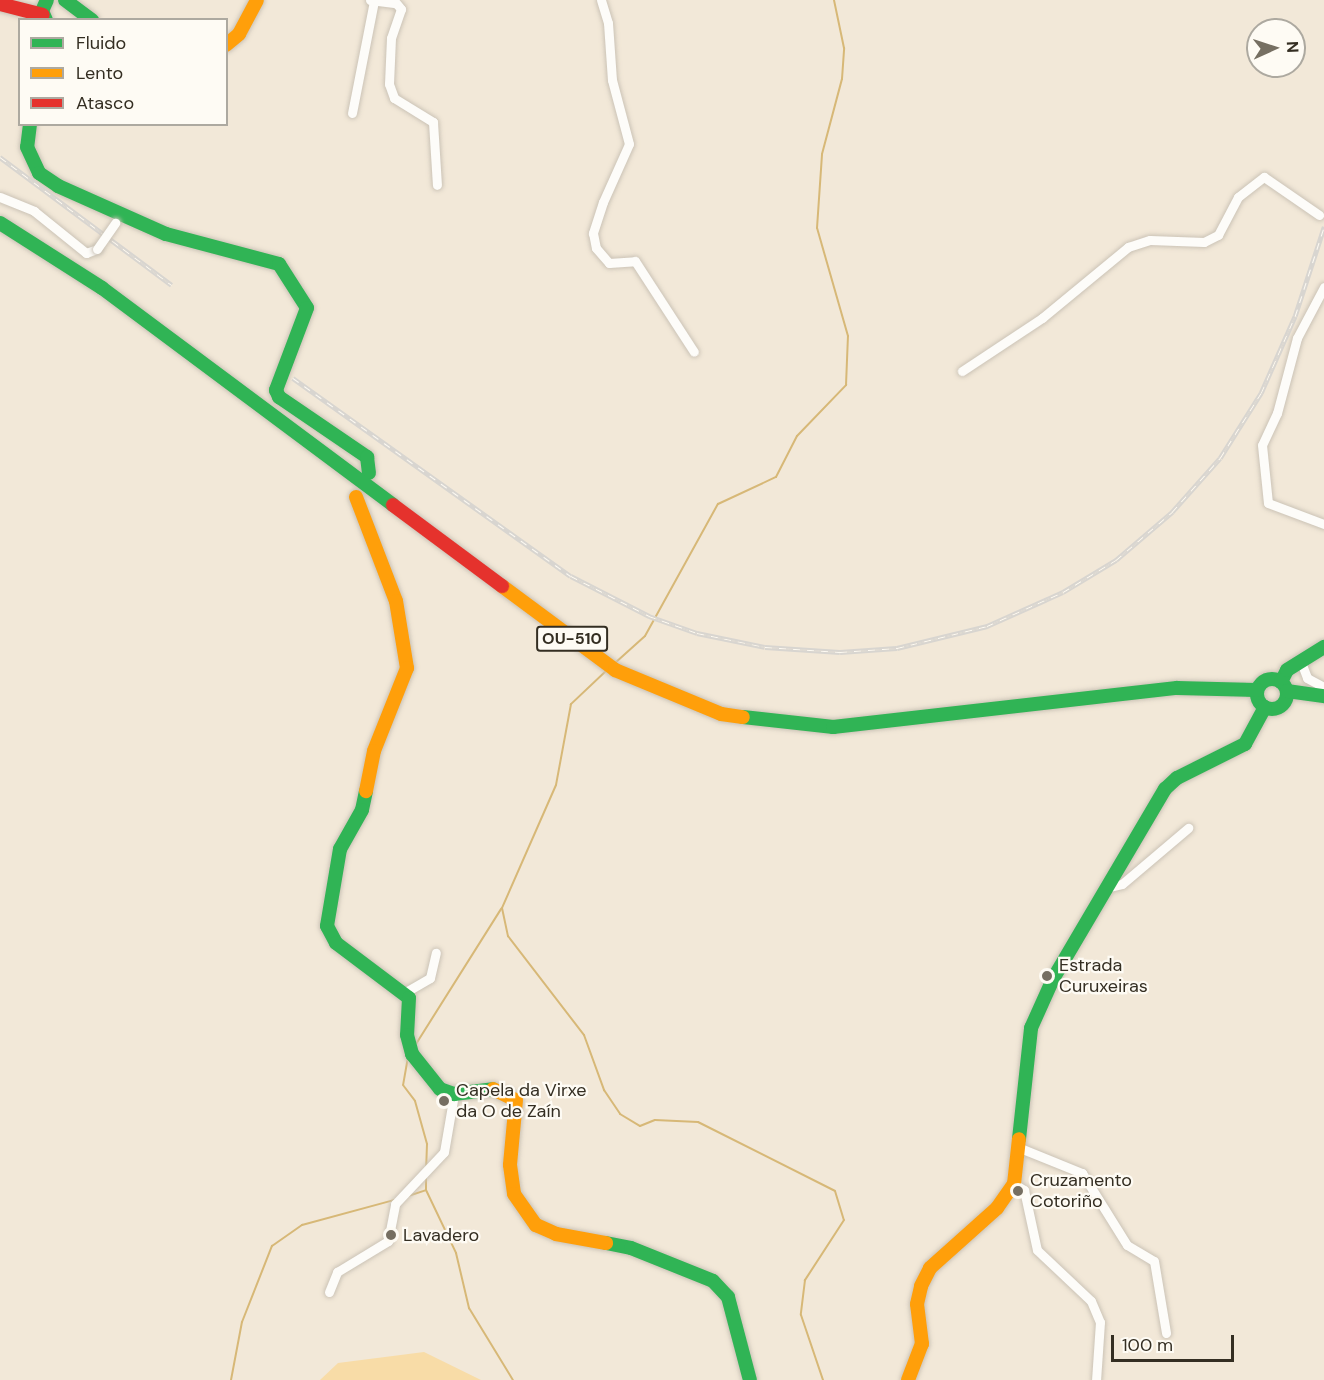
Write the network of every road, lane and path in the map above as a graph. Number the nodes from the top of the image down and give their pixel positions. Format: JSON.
{"nodes":[{"id":1,"x":39,"y":0,"type":"edge"},
{"id":2,"x":47,"y":0,"type":"edge"},
{"id":3,"x":251,"y":0,"type":"edge"},
{"id":4,"x":257,"y":0,"type":"edge"},
{"id":5,"x":601,"y":0,"type":"edge"},
{"id":6,"x":372,"y":1,"type":"edge"},
{"id":7,"x":0,"y":4,"type":"edge"},
{"id":8,"x":67,"y":9,"type":"edge"},
{"id":9,"x":45,"y":18,"type":"edge"},
{"id":10,"x":87,"y":18,"type":"edge"},
{"id":11,"x":228,"y":32,"type":"edge"},
{"id":12,"x":228,"y":43,"type":"edge"},
{"id":13,"x":352,"y":113,"type":"dead end"},
{"id":14,"x":30,"y":126,"type":"edge"},
{"id":15,"x":437,"y":185,"type":"dead end"},
{"id":16,"x":0,"y":197,"type":"edge"},
{"id":17,"x":1318,"y":215,"type":"dead end"},
{"id":18,"x":118,"y":220,"type":"junction"},
{"id":19,"x":0,"y":223,"type":"edge"},
{"id":20,"x":1324,"y":287,"type":"edge"},
{"id":21,"x":694,"y":352,"type":"dead end"},
{"id":22,"x":962,"y":371,"type":"dead end"},
{"id":23,"x":369,"y":473,"type":"dead end"},
{"id":24,"x":356,"y":497,"type":"dead end"},
{"id":25,"x":1324,"y":524,"type":"edge"},
{"id":26,"x":1324,"y":647,"type":"edge"},
{"id":27,"x":1301,"y":662,"type":"junction"},
{"id":28,"x":1284,"y":686,"type":"junction"},
{"id":29,"x":1324,"y":687,"type":"edge"},
{"id":30,"x":1257,"y":690,"type":"junction"},
{"id":31,"x":1324,"y":696,"type":"edge"},
{"id":32,"x":1265,"y":707,"type":"junction"},
{"id":33,"x":1188,"y":828,"type":"dead end"},
{"id":34,"x":1109,"y":887,"type":"junction"},
{"id":35,"x":436,"y":953,"type":"dead end"},
{"id":36,"x":404,"y":993,"type":"junction"},
{"id":37,"x":454,"y":1094,"type":"junction"},
{"id":38,"x":1020,"y":1148,"type":"junction"},
{"id":39,"x":1014,"y":1184,"type":"junction"},
{"id":40,"x":329,"y":1292,"type":"dead end"},
{"id":41,"x":1166,"y":1334,"type":"dead end"},
{"id":42,"x":750,"y":1380,"type":"edge"},
{"id":43,"x":909,"y":1380,"type":"edge"},
{"id":44,"x":1096,"y":1380,"type":"edge"}],
"edges":[{"from":1,"to":2,"type":"street"},
{"from":2,"to":9,"type":"street"},
{"from":3,"to":11,"type":"street"},
{"from":4,"to":12,"type":"street"},
{"from":5,"to":21,"type":"street"},
{"from":6,"to":13,"type":"street"},
{"from":6,"to":15,"type":"street"},
{"from":7,"to":9,"type":"street"},
{"from":8,"to":10,"type":"street"},
{"from":14,"to":18,"type":"street"},
{"from":16,"to":18,"type":"street","bridge":true},
{"from":17,"to":22,"type":"street"},
{"from":18,"to":23,"type":"street"},
{"from":19,"to":30,"type":"street","number":"OU-510"},
{"from":20,"to":25,"type":"street"},
{"from":24,"to":36,"type":"street"},
{"from":26,"to":27,"type":"street"},
{"from":27,"to":28,"type":"street"},
{"from":27,"to":29,"type":"street"},
{"from":28,"to":30,"type":"street","number":"OU-510"},
{"from":28,"to":31,"type":"street","number":"OU-510"},
{"from":28,"to":32,"type":"street"},
{"from":30,"to":32,"type":"street"},
{"from":32,"to":34,"type":"street"},
{"from":33,"to":34,"type":"street"},
{"from":34,"to":38,"type":"street"},
{"from":35,"to":36,"type":"street"},
{"from":36,"to":37,"type":"street"},
{"from":37,"to":40,"type":"street"},
{"from":37,"to":42,"type":"street"},
{"from":38,"to":39,"type":"street"},
{"from":38,"to":41,"type":"street"},
{"from":39,"to":43,"type":"street"},
{"from":39,"to":44,"type":"street"}]}
